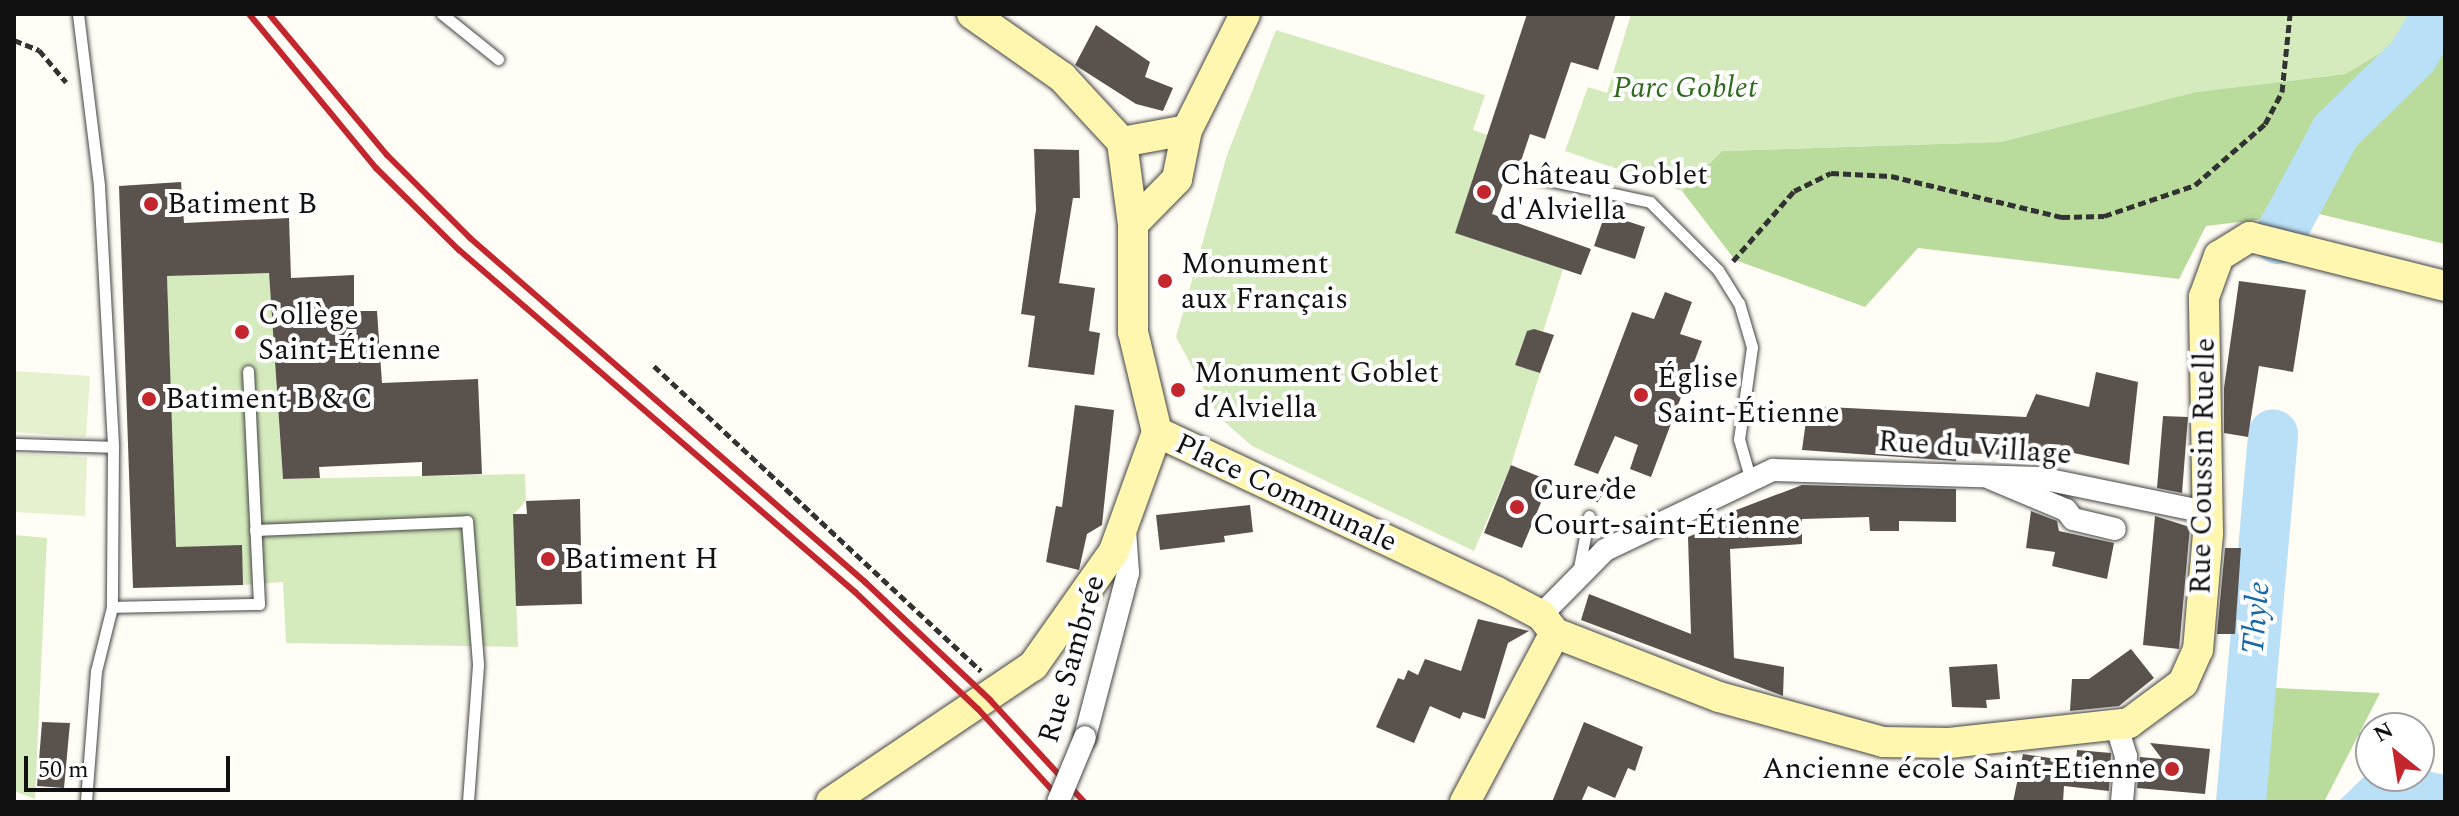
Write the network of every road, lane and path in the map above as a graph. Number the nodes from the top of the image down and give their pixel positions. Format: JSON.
{"nodes":[{"id":1,"x":78,"y":14,"type":"edge"},
{"id":2,"x":442,"y":14,"type":"edge"},
{"id":3,"x":972,"y":14,"type":"edge"},
{"id":4,"x":1245,"y":14,"type":"edge"},
{"id":5,"x":2290,"y":14,"type":"edge"},
{"id":6,"x":14,"y":40,"type":"edge"},
{"id":7,"x":498,"y":59,"type":"dead end"},
{"id":8,"x":90,"y":110,"type":"junction"},
{"id":9,"x":1187,"y":130,"type":"junction"},
{"id":10,"x":1122,"y":142,"type":"junction"},
{"id":11,"x":1530,"y":176,"type":"dead end"},
{"id":12,"x":1133,"y":224,"type":"junction"},
{"id":13,"x":1718,"y":270,"type":"junction"},
{"id":14,"x":2445,"y":286,"type":"edge"},
{"id":15,"x":654,"y":366,"type":"dead end"},
{"id":16,"x":248,"y":371,"type":"dead end"},
{"id":17,"x":1157,"y":432,"type":"junction"},
{"id":18,"x":14,"y":444,"type":"edge"},
{"id":19,"x":113,"y":447,"type":"junction"},
{"id":20,"x":1982,"y":474,"type":"junction"},
{"id":21,"x":1750,"y":477,"type":"junction"},
{"id":22,"x":2206,"y":512,"type":"junction"},
{"id":23,"x":1589,"y":516,"type":"dead end"},
{"id":24,"x":2115,"y":529,"type":"dead end"},
{"id":25,"x":255,"y":530,"type":"junction"},
{"id":26,"x":1125,"y":530,"type":"junction"},
{"id":27,"x":1578,"y":573,"type":"junction"},
{"id":28,"x":112,"y":607,"type":"junction"},
{"id":29,"x":1548,"y":624,"type":"junction"},
{"id":30,"x":1002,"y":691,"type":"junction"},
{"id":31,"x":2117,"y":727,"type":"junction"},
{"id":32,"x":86,"y":802,"type":"edge"},
{"id":33,"x":468,"y":802,"type":"edge"},
{"id":34,"x":831,"y":802,"type":"edge"},
{"id":35,"x":1058,"y":802,"type":"edge"},
{"id":36,"x":1465,"y":802,"type":"edge"},
{"id":37,"x":2122,"y":802,"type":"edge"}],
"edges":[{"from":1,"to":8,"type":"lane"},
{"from":2,"to":7,"type":"lane"},
{"from":3,"to":10,"type":"street"},
{"from":4,"to":9,"type":"street"},
{"from":5,"to":13,"type":"path"},
{"from":6,"to":8,"type":"path"},
{"from":8,"to":19,"type":"lane"},
{"from":9,"to":10,"type":"street"},
{"from":9,"to":12,"type":"street"},
{"from":10,"to":12,"type":"street","name":"Place Communale"},
{"from":11,"to":13,"type":"lane"},
{"from":12,"to":17,"type":"street","name":"Place Communale"},
{"from":13,"to":21,"type":"lane"},
{"from":14,"to":22,"type":"street","name":"Rue Coussin Ruelle"},
{"from":15,"to":30,"type":"path"},
{"from":16,"to":25,"type":"lane"},
{"from":17,"to":26,"type":"street"},
{"from":17,"to":29,"type":"street","name":"Place Communale"},
{"from":18,"to":19,"type":"lane"},
{"from":19,"to":28,"type":"lane"},
{"from":20,"to":21,"type":"street","name":"Rue du Village"},
{"from":20,"to":22,"type":"street","name":"Rue du Village"},
{"from":20,"to":24,"type":"street"},
{"from":21,"to":27,"type":"street","name":"Rue du Village"},
{"from":22,"to":31,"type":"street","name":"Rue Coussin Ruelle"},
{"from":23,"to":27,"type":"lane"},
{"from":25,"to":28,"type":"lane"},
{"from":25,"to":33,"type":"lane"},
{"from":26,"to":30,"type":"street"},
{"from":26,"to":35,"type":"street","name":"Rue Sambrée","bridge":true},
{"from":27,"to":29,"type":"street","name":"Rue du Village"},
{"from":28,"to":32,"type":"lane"},
{"from":29,"to":31,"type":"street","name":"Rue Coussin Ruelle"},
{"from":29,"to":36,"type":"street"},
{"from":30,"to":34,"type":"street"},
{"from":31,"to":37,"type":"street"}]}
